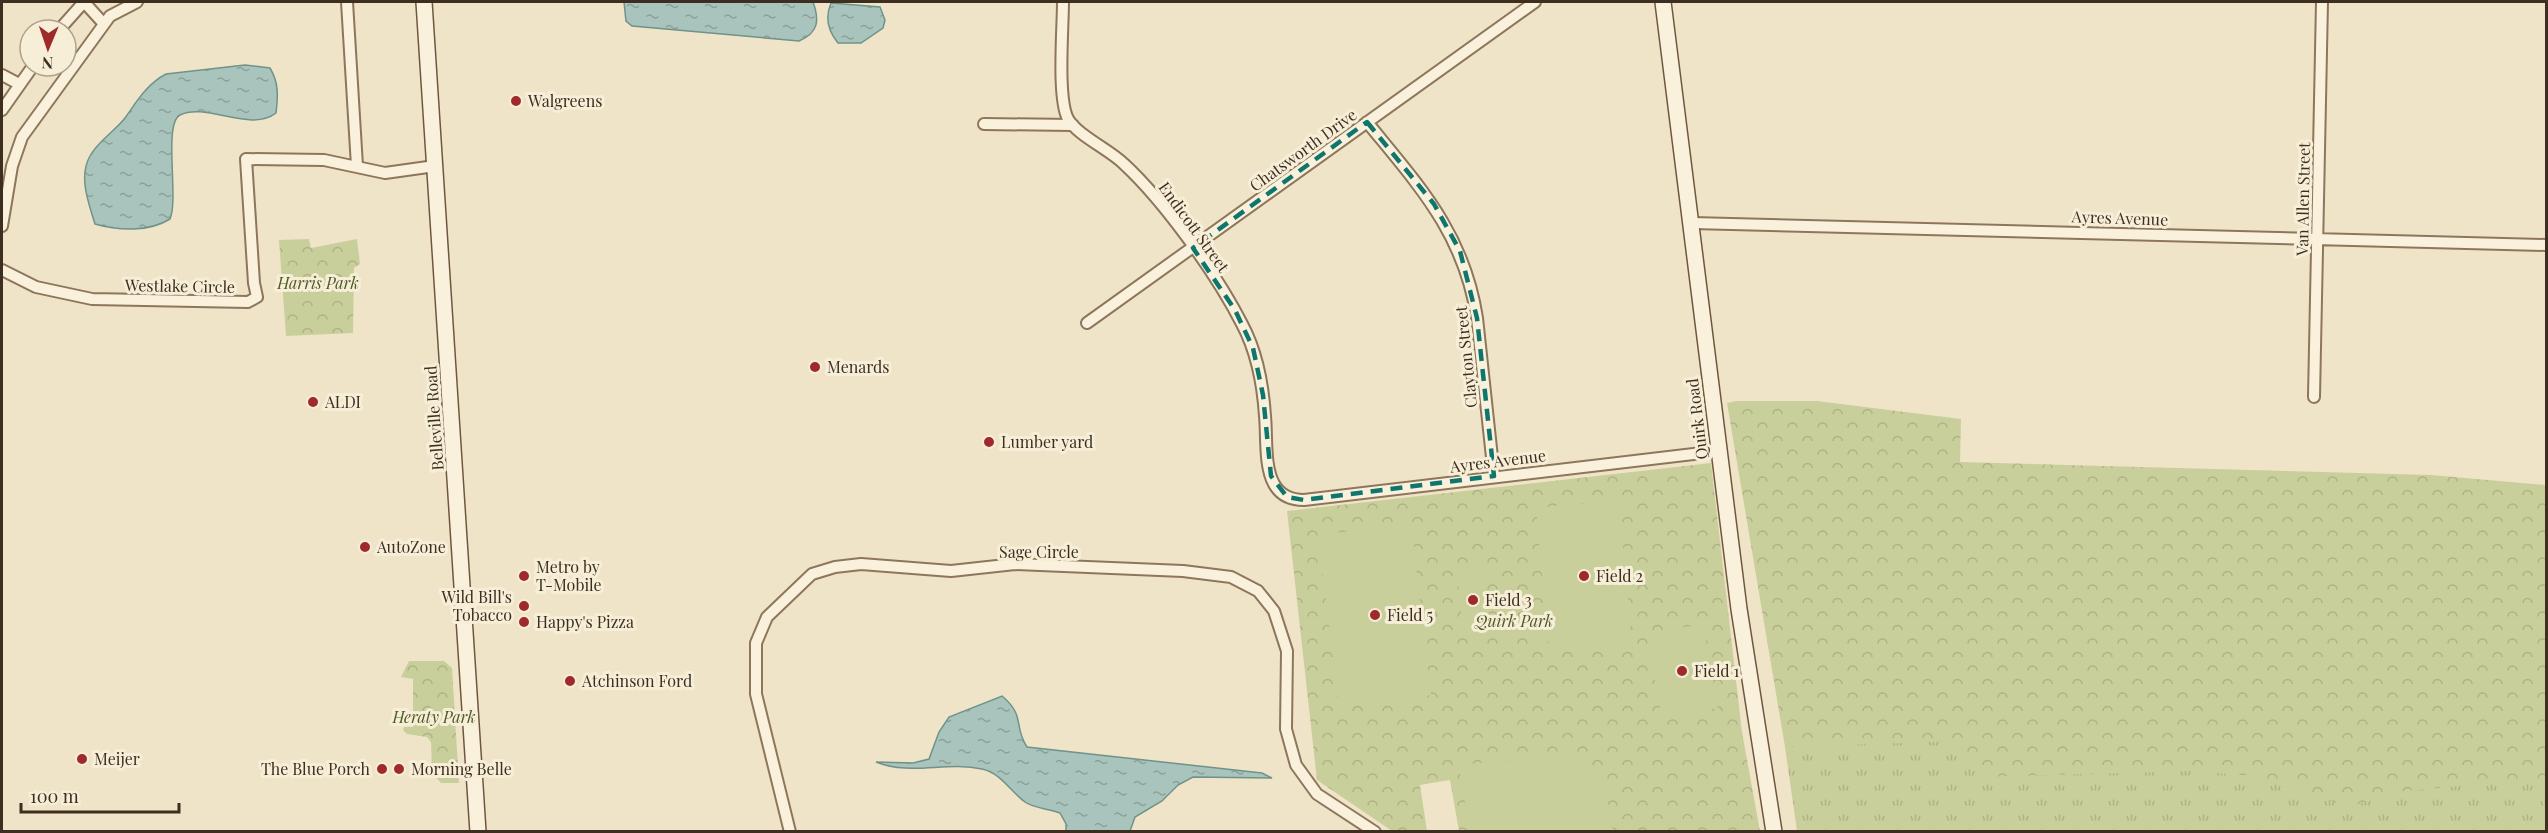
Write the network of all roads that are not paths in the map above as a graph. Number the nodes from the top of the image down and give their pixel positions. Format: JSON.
{"nodes":[{"id":1,"x":84,"y":2,"type":"edge"},
{"id":2,"x":138,"y":2,"type":"edge"},
{"id":3,"x":347,"y":2,"type":"edge"},
{"id":4,"x":424,"y":2,"type":"edge"},
{"id":5,"x":1063,"y":2,"type":"edge"},
{"id":6,"x":1535,"y":2,"type":"edge"},
{"id":7,"x":1663,"y":2,"type":"edge"},
{"id":8,"x":2322,"y":2,"type":"edge"},
{"id":9,"x":70,"y":18,"type":"edge"},
{"id":10,"x":104,"y":24,"type":"junction"},
{"id":11,"x":2,"y":75,"type":"edge"},
{"id":12,"x":24,"y":78,"type":"edge"},
{"id":13,"x":20,"y":84,"type":"junction"},
{"id":14,"x":2,"y":110,"type":"edge"},
{"id":15,"x":1368,"y":122,"type":"junction"},
{"id":16,"x":984,"y":124,"type":"dead end"},
{"id":17,"x":1073,"y":125,"type":"junction"},
{"id":18,"x":357,"y":166,"type":"junction"},
{"id":19,"x":435,"y":166,"type":"junction"},
{"id":20,"x":1692,"y":223,"type":"junction"},
{"id":21,"x":2,"y":226,"type":"edge"},
{"id":22,"x":2317,"y":239,"type":"junction"},
{"id":23,"x":2547,"y":245,"type":"edge"},
{"id":24,"x":1193,"y":248,"type":"junction"},
{"id":25,"x":2,"y":270,"type":"edge"},
{"id":26,"x":1087,"y":323,"type":"dead end"},
{"id":27,"x":2314,"y":397,"type":"dead end"},
{"id":28,"x":1719,"y":451,"type":"junction"},
{"id":29,"x":1494,"y":476,"type":"junction"},
{"id":30,"x":1282,"y":494,"type":"joint"},
{"id":31,"x":478,"y":831,"type":"edge"},
{"id":32,"x":790,"y":831,"type":"edge"},
{"id":33,"x":1375,"y":831,"type":"edge"},
{"id":34,"x":1774,"y":831,"type":"edge"}],
"edges":[{"from":1,"to":9,"type":"street"},
{"from":1,"to":10,"type":"street"},
{"from":2,"to":10,"type":"street"},
{"from":3,"to":18,"type":"street"},
{"from":4,"to":19,"type":"street","name":"Belleville Road"},
{"from":5,"to":17,"type":"street"},
{"from":6,"to":15,"type":"street","name":"Chatsworth Drive"},
{"from":7,"to":20,"type":"street","name":"Quirk Road"},
{"from":8,"to":22,"type":"street","name":"Van Allen Street"},
{"from":10,"to":21,"type":"street"},
{"from":11,"to":13,"type":"street"},
{"from":12,"to":13,"type":"street"},
{"from":13,"to":14,"type":"street"},
{"from":15,"to":24,"type":"street","name":"Chatsworth Drive"},
{"from":15,"to":29,"type":"street","name":"Clayton Street"},
{"from":16,"to":17,"type":"street"},
{"from":17,"to":24,"type":"street","name":"Endicott Street"},
{"from":18,"to":19,"type":"street","name":"Westlake Circle"},
{"from":18,"to":25,"type":"street","name":"Westlake Circle"},
{"from":19,"to":31,"type":"street","name":"Belleville Road"},
{"from":20,"to":22,"type":"street","name":"Ayres Avenue"},
{"from":20,"to":28,"type":"street","name":"Quirk Road"},
{"from":22,"to":23,"type":"street","name":"Ayres Avenue"},
{"from":22,"to":27,"type":"street","name":"Van Allen Street"},
{"from":24,"to":26,"type":"street","name":"Chatsworth Drive"},
{"from":24,"to":30,"type":"street","name":"Endicott Street"},
{"from":28,"to":29,"type":"street","name":"Ayres Avenue"},
{"from":28,"to":34,"type":"street","name":"Quirk Road"},
{"from":29,"to":30,"type":"street","name":"Ayres Avenue"},
{"from":32,"to":33,"type":"street","name":"Sage Circle"}]}
